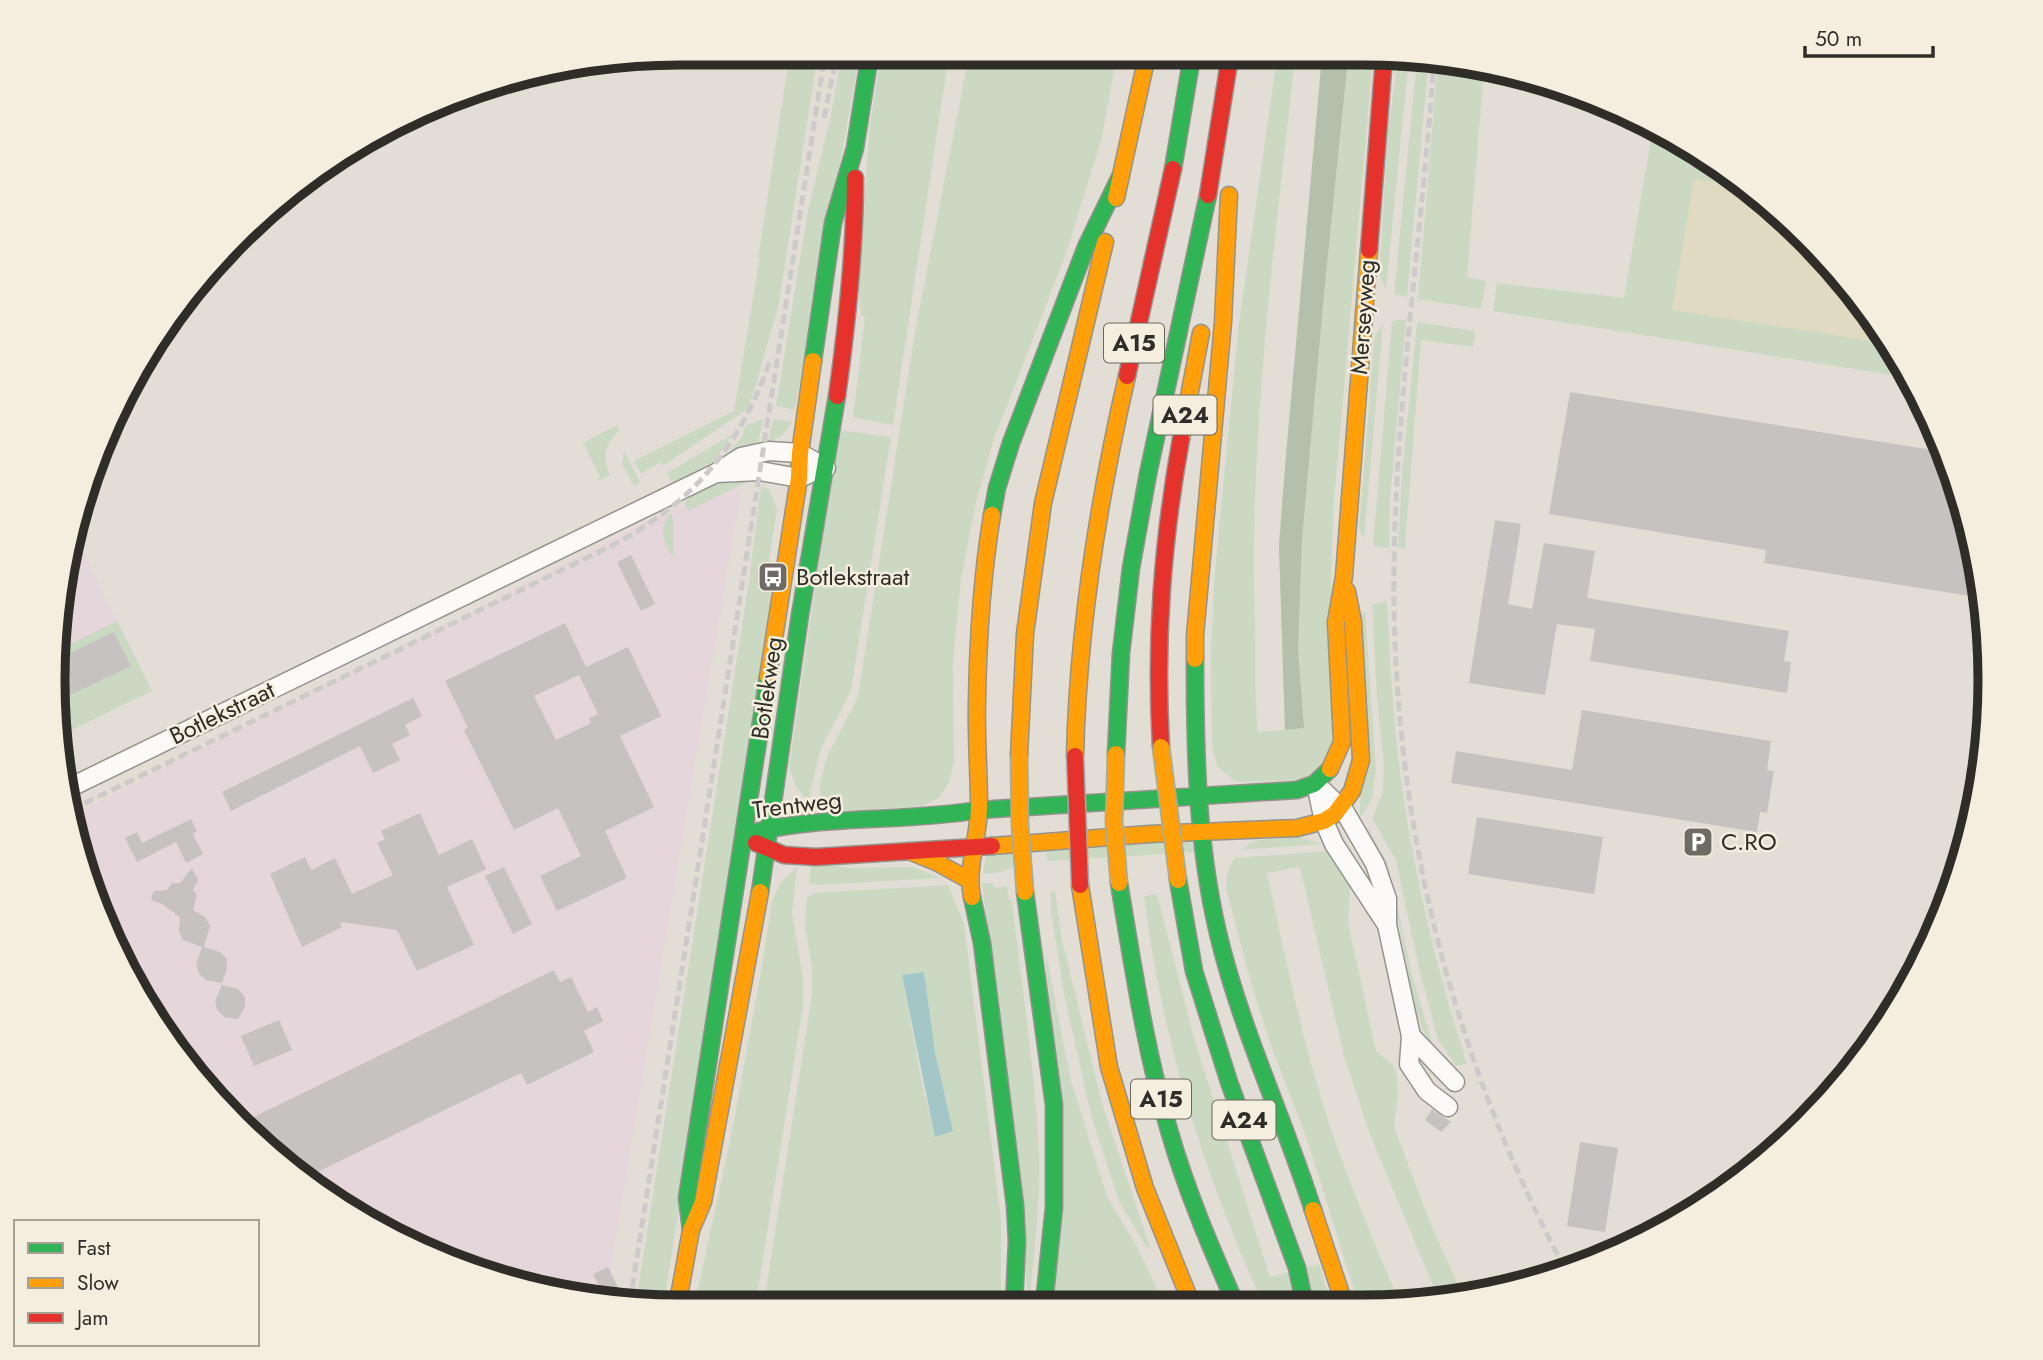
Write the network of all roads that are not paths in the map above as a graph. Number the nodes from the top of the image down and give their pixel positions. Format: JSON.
{"nodes":[{"id":1,"x":868,"y":65,"type":"edge"},
{"id":2,"x":1145,"y":65,"type":"edge"},
{"id":3,"x":1190,"y":65,"type":"edge"},
{"id":4,"x":1229,"y":65,"type":"edge"},
{"id":5,"x":1383,"y":66,"type":"edge"},
{"id":6,"x":855,"y":148,"type":"junction"},
{"id":7,"x":1120,"y":177,"type":"junction"},
{"id":8,"x":1208,"y":298,"type":"dead end"},
{"id":9,"x":1203,"y":324,"type":"dead end"},
{"id":10,"x":800,"y":453,"type":"junction"},
{"id":11,"x":826,"y":468,"type":"junction"},
{"id":12,"x":716,"y":473,"type":"junction"},
{"id":13,"x":799,"y":478,"type":"junction"},
{"id":14,"x":1344,"y":576,"type":"junction"},
{"id":15,"x":1316,"y":784,"type":"junction"},
{"id":16,"x":74,"y":785,"type":"edge"},
{"id":17,"x":1199,"y":797,"type":"junction"},
{"id":18,"x":1340,"y":808,"type":"junction"},
{"id":19,"x":979,"y":810,"type":"junction"},
{"id":20,"x":1324,"y":821,"type":"junction"},
{"id":21,"x":771,"y":826,"type":"junction"},
{"id":22,"x":1200,"y":833,"type":"junction"},
{"id":23,"x":744,"y":835,"type":"junction"},
{"id":24,"x":976,"y":847,"type":"junction"},
{"id":25,"x":909,"y":850,"type":"junction"},
{"id":26,"x":767,"y":851,"type":"junction"},
{"id":27,"x":968,"y":880,"type":"junction"},
{"id":28,"x":1387,"y":925,"type":"junction"},
{"id":29,"x":1411,"y":1036,"type":"junction"},
{"id":30,"x":1455,"y":1082,"type":"dead end"},
{"id":31,"x":1448,"y":1107,"type":"dead end"},
{"id":32,"x":691,"y":1230,"type":"junction"},
{"id":33,"x":679,"y":1295,"type":"edge"},
{"id":34,"x":1014,"y":1295,"type":"edge"},
{"id":35,"x":1045,"y":1295,"type":"edge"},
{"id":36,"x":1188,"y":1295,"type":"edge"},
{"id":37,"x":1232,"y":1295,"type":"edge"},
{"id":38,"x":1303,"y":1295,"type":"edge"},
{"id":39,"x":1341,"y":1295,"type":"edge"}],
"edges":[{"from":1,"to":6,"type":"main road","name":"Botlekweg"},
{"from":2,"to":7,"type":"main road","number":"A15"},
{"from":3,"to":36,"type":"main road","number":"A15","bridge":true},
{"from":4,"to":37,"type":"main road","number":"A15","bridge":true},
{"from":5,"to":14,"type":"main road","name":"Merseyweg"},
{"from":6,"to":10,"type":"main road","name":"Botlekweg"},
{"from":6,"to":11,"type":"main road","name":"Botlekweg"},
{"from":7,"to":19,"type":"main road","number":"A15"},
{"from":7,"to":35,"type":"main road","number":"A15","bridge":true},
{"from":8,"to":17,"type":"main road"},
{"from":9,"to":38,"type":"main road","number":"A24","bridge":true},
{"from":10,"to":11,"type":"street","name":"Botlekstraat"},
{"from":10,"to":12,"type":"street","name":"Botlekstraat"},
{"from":10,"to":13,"type":"main road","name":"Botlekweg"},
{"from":11,"to":13,"type":"street"},
{"from":11,"to":21,"type":"main road","name":"Botlekweg"},
{"from":12,"to":13,"type":"street","name":"Botlekstraat"},
{"from":12,"to":16,"type":"street","name":"Botlekstraat"},
{"from":13,"to":23,"type":"main road","name":"Botlekweg"},
{"from":14,"to":15,"type":"main road","name":"Merseyweg"},
{"from":14,"to":18,"type":"main road","name":"Merseyweg"},
{"from":15,"to":17,"type":"main road","name":"Trentweg"},
{"from":15,"to":18,"type":"street"},
{"from":15,"to":20,"type":"street"},
{"from":17,"to":19,"type":"main road","name":"Trentweg"},
{"from":17,"to":22,"type":"main road"},
{"from":18,"to":20,"type":"main road","name":"Merseyweg"},
{"from":18,"to":28,"type":"street"},
{"from":19,"to":21,"type":"main road","name":"Trentweg"},
{"from":19,"to":24,"type":"main road","number":"A15"},
{"from":20,"to":22,"type":"main road","name":"Trentweg"},
{"from":20,"to":28,"type":"street"},
{"from":21,"to":23,"type":"main road","name":"Trentweg"},
{"from":21,"to":26,"type":"main road","name":"Botlekweg"},
{"from":22,"to":24,"type":"main road","name":"Trentweg"},
{"from":22,"to":39,"type":"main road"},
{"from":23,"to":26,"type":"main road","name":"Trentweg"},
{"from":23,"to":32,"type":"main road","name":"Botlekweg"},
{"from":24,"to":25,"type":"main road","name":"Trentweg"},
{"from":24,"to":27,"type":"main road","number":"A15"},
{"from":25,"to":26,"type":"main road","name":"Trentweg"},
{"from":25,"to":27,"type":"main road"},
{"from":26,"to":32,"type":"main road","name":"Botlekweg"},
{"from":27,"to":34,"type":"main road","number":"A15"},
{"from":28,"to":29,"type":"street"},
{"from":29,"to":30,"type":"street"},
{"from":29,"to":31,"type":"street"},
{"from":32,"to":33,"type":"main road","name":"Botlekweg"}]}
